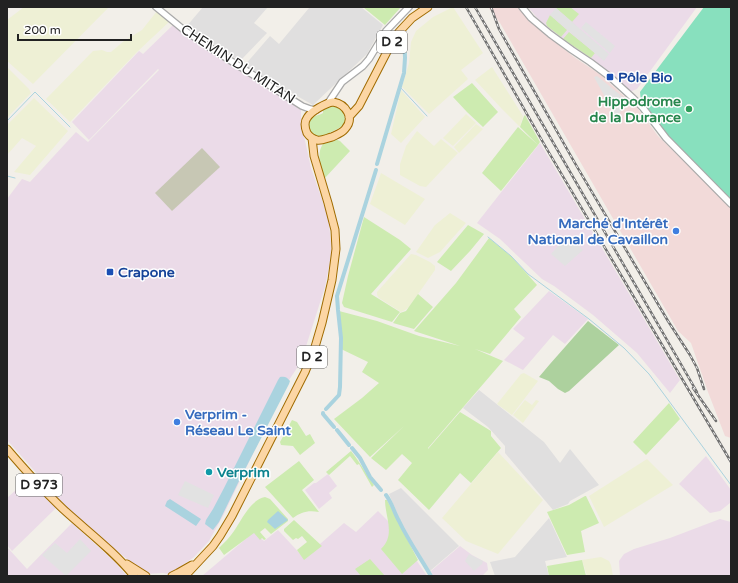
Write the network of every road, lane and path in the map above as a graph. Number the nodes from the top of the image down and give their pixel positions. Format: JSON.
{"nodes":[{"id":1,"x":156,"y":7,"type":"edge"},
{"id":2,"x":409,"y":7,"type":"edge"},
{"id":3,"x":428,"y":7,"type":"edge"},
{"id":4,"x":522,"y":7,"type":"edge"},
{"id":5,"x":368,"y":88,"type":"junction"},
{"id":6,"x":336,"y":90,"type":"junction"},
{"id":7,"x":328,"y":102,"type":"junction"},
{"id":8,"x":302,"y":106,"type":"junction"},
{"id":9,"x":343,"y":106,"type":"junction"},
{"id":10,"x":317,"y":110,"type":"junction"},
{"id":11,"x":307,"y":117,"type":"junction"},
{"id":12,"x":349,"y":117,"type":"junction"},
{"id":13,"x":312,"y":138,"type":"junction"},
{"id":14,"x":321,"y":140,"type":"junction"},
{"id":15,"x":315,"y":161,"type":"junction"},
{"id":16,"x":731,"y":204,"type":"edge"},
{"id":17,"x":7,"y":448,"type":"edge"},
{"id":18,"x":117,"y":557,"type":"junction"},
{"id":19,"x":200,"y":559,"type":"junction"},
{"id":20,"x":134,"y":576,"type":"edge"},
{"id":21,"x":146,"y":576,"type":"edge"},
{"id":22,"x":172,"y":576,"type":"edge"},
{"id":23,"x":185,"y":576,"type":"edge"}],
"edges":[{"from":1,"to":8,"type":"street","name":"CHEMIN DU MITAN"},
{"from":2,"to":6,"type":"street"},
{"from":3,"to":5,"type":"main road","number":"D 2"},
{"from":4,"to":16,"type":"street"},
{"from":5,"to":9,"type":"main road","number":"D 2"},
{"from":5,"to":12,"type":"main road","number":"D 2"},
{"from":6,"to":7,"type":"street"},
{"from":6,"to":9,"type":"street"},
{"from":7,"to":9,"type":"main road"},
{"from":7,"to":10,"type":"main road"},
{"from":8,"to":10,"type":"street","name":"CHEMIN DU MITAN"},
{"from":8,"to":11,"type":"street","name":"CHEMIN DU MITAN"},
{"from":9,"to":12,"type":"main road"},
{"from":10,"to":11,"type":"main road"},
{"from":11,"to":13,"type":"main road"},
{"from":12,"to":14,"type":"main road"},
{"from":13,"to":14,"type":"main road"},
{"from":13,"to":15,"type":"main road","number":"D 2"},
{"from":14,"to":15,"type":"main road"},
{"from":15,"to":19,"type":"main road","number":"D 2"},
{"from":17,"to":18,"type":"main road","number":"D 973"},
{"from":18,"to":20,"type":"main road","number":"D 973"},
{"from":18,"to":21,"type":"main road","number":"D 973"},
{"from":19,"to":22,"type":"main road","number":"D 2"},
{"from":19,"to":23,"type":"main road","number":"D 2"}]}
